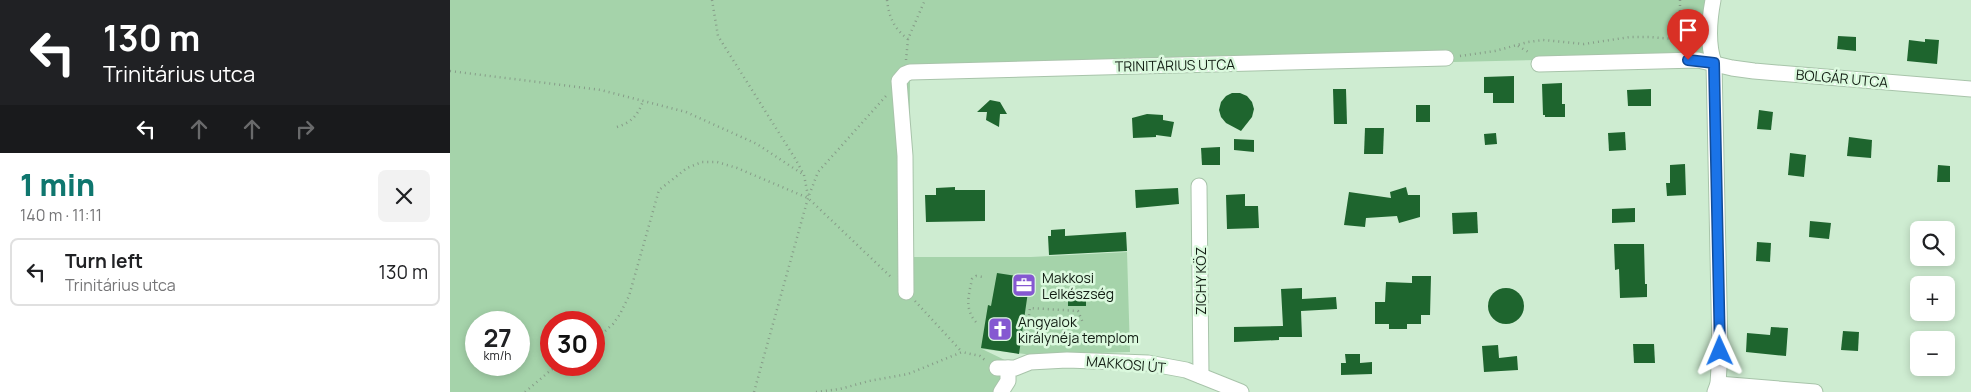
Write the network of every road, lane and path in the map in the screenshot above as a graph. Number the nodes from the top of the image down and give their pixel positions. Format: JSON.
{"nodes":[{"id":1,"x":712,"y":0,"type":"edge"},
{"id":2,"x":887,"y":0,"type":"edge"},
{"id":3,"x":925,"y":0,"type":"edge"},
{"id":4,"x":1680,"y":0,"type":"edge"},
{"id":5,"x":1713,"y":0,"type":"edge"},
{"id":6,"x":908,"y":39,"type":"junction"},
{"id":7,"x":1687,"y":40,"type":"junction"},
{"id":8,"x":1446,"y":58,"type":"joint"},
{"id":9,"x":1712,"y":58,"type":"junction"},
{"id":10,"x":1539,"y":64,"type":"dead end"},
{"id":11,"x":450,"y":72,"type":"edge"},
{"id":12,"x":902,"y":77,"type":"junction"},
{"id":13,"x":1971,"y":88,"type":"edge"},
{"id":14,"x":643,"y":101,"type":"junction"},
{"id":15,"x":617,"y":127,"type":"dead end"},
{"id":16,"x":804,"y":175,"type":"junction"},
{"id":17,"x":1198,"y":186,"type":"dead end"},
{"id":18,"x":808,"y":198,"type":"junction"},
{"id":19,"x":983,"y":277,"type":"dead end"},
{"id":20,"x":906,"y":292,"type":"junction"},
{"id":21,"x":1026,"y":307,"type":"dead end"},
{"id":22,"x":1030,"y":308,"type":"junction"},
{"id":23,"x":976,"y":322,"type":"dead end"},
{"id":24,"x":1083,"y":323,"type":"dead end"},
{"id":25,"x":1027,"y":330,"type":"dead end"},
{"id":26,"x":605,"y":331,"type":"edge"},
{"id":27,"x":962,"y":352,"type":"junction"},
{"id":28,"x":1003,"y":368,"type":"junction"},
{"id":29,"x":544,"y":376,"type":"edge"},
{"id":30,"x":1201,"y":376,"type":"junction"},
{"id":31,"x":1716,"y":388,"type":"edge"},
{"id":32,"x":525,"y":392,"type":"edge"},
{"id":33,"x":754,"y":392,"type":"edge"},
{"id":34,"x":816,"y":392,"type":"edge"},
{"id":35,"x":1001,"y":392,"type":"edge"},
{"id":36,"x":1241,"y":392,"type":"edge"},
{"id":37,"x":1815,"y":392,"type":"edge"}],
"edges":[{"from":1,"to":16,"type":"path"},
{"from":2,"to":6,"type":"path"},
{"from":3,"to":6,"type":"path"},
{"from":4,"to":7,"type":"path"},
{"from":5,"to":9,"type":"street"},
{"from":6,"to":12,"type":"path"},
{"from":7,"to":8,"type":"path"},
{"from":7,"to":9,"type":"path"},
{"from":8,"to":12,"type":"street","name":"TRINITÁRIUS UTCA"},
{"from":9,"to":10,"type":"street"},
{"from":9,"to":13,"type":"street","name":"BOLGÁR UTCA"},
{"from":9,"to":31,"type":"street"},
{"from":11,"to":14,"type":"path"},
{"from":12,"to":18,"type":"path"},
{"from":12,"to":20,"type":"street"},
{"from":14,"to":15,"type":"path"},
{"from":14,"to":16,"type":"path"},
{"from":16,"to":18,"type":"path"},
{"from":17,"to":30,"type":"street","name":"ZICHY KÖZ"},
{"from":18,"to":20,"type":"path"},
{"from":18,"to":26,"type":"path"},
{"from":18,"to":33,"type":"path"},
{"from":19,"to":23,"type":"path"},
{"from":20,"to":27,"type":"path"},
{"from":21,"to":22,"type":"path"},
{"from":22,"to":24,"type":"path"},
{"from":22,"to":25,"type":"path"},
{"from":27,"to":28,"type":"path"},
{"from":27,"to":34,"type":"path"},
{"from":28,"to":30,"type":"street","name":"MAKKOSI ÚT"},
{"from":28,"to":35,"type":"street"},
{"from":29,"to":32,"type":"path"},
{"from":30,"to":36,"type":"street","name":"MAKKOSI ÚT"},
{"from":31,"to":37,"type":"street"}]}
